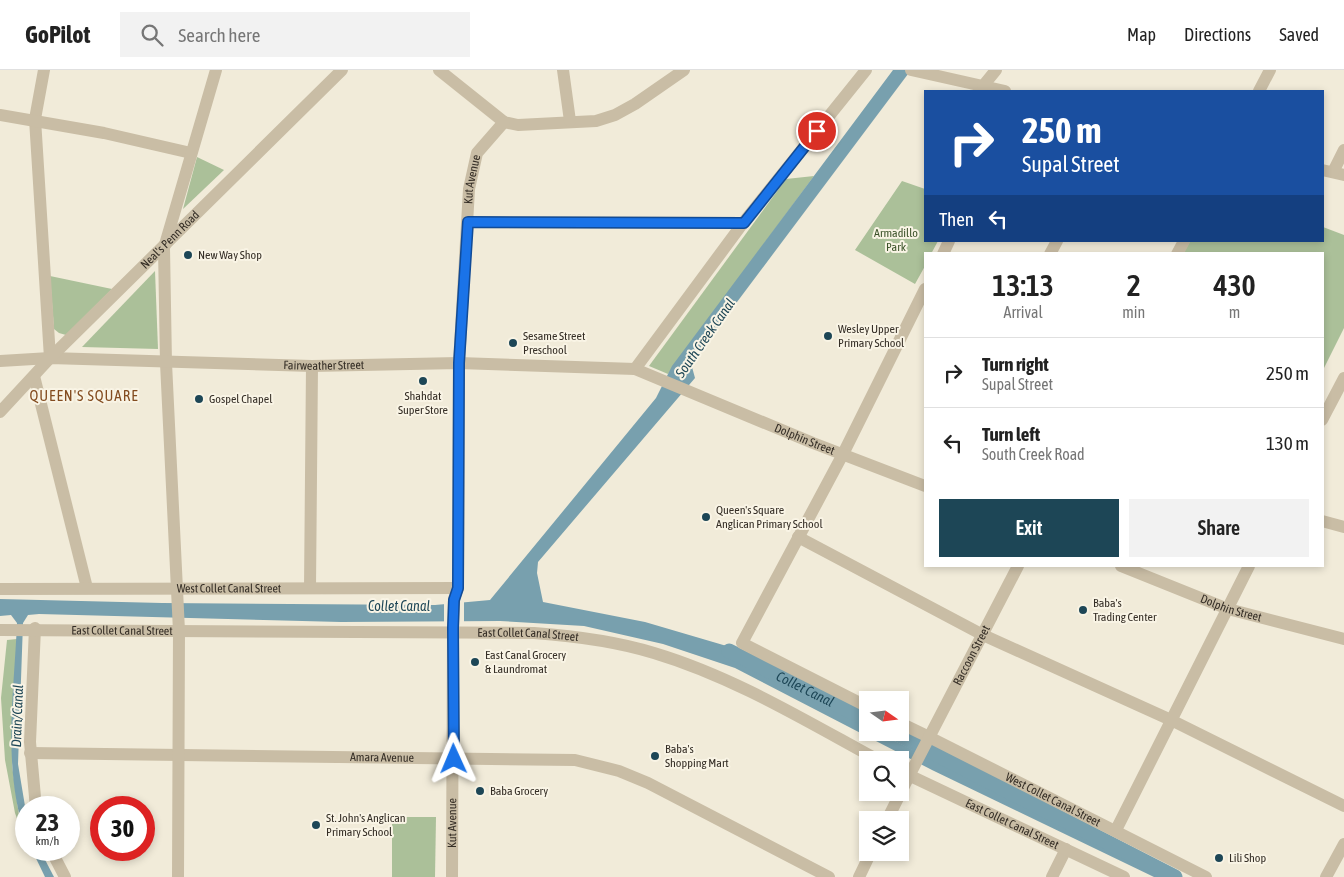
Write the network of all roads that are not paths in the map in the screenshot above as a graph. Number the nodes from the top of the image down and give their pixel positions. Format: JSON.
{"nodes":[{"id":1,"x":44,"y":70,"type":"edge"},
{"id":2,"x":216,"y":70,"type":"edge"},
{"id":3,"x":342,"y":70,"type":"edge"},
{"id":4,"x":439,"y":70,"type":"edge"},
{"id":5,"x":562,"y":70,"type":"edge"},
{"id":6,"x":684,"y":70,"type":"edge"},
{"id":7,"x":866,"y":70,"type":"edge"},
{"id":8,"x":910,"y":70,"type":"edge"},
{"id":9,"x":996,"y":70,"type":"edge"},
{"id":10,"x":1270,"y":70,"type":"edge"},
{"id":11,"x":983,"y":86,"type":"junction"},
{"id":12,"x":1001,"y":90,"type":"edge"},
{"id":13,"x":1260,"y":90,"type":"edge"},
{"id":14,"x":0,"y":114,"type":"edge"},
{"id":15,"x":35,"y":119,"type":"junction"},
{"id":16,"x":570,"y":121,"type":"junction"},
{"id":17,"x":504,"y":122,"type":"junction"},
{"id":18,"x":1344,"y":150,"type":"edge"},
{"id":19,"x":191,"y":154,"type":"junction"},
{"id":20,"x":1333,"y":172,"type":"edge"},
{"id":21,"x":468,"y":222,"type":"junction"},
{"id":22,"x":744,"y":223,"type":"junction"},
{"id":23,"x":164,"y":248,"type":"junction"},
{"id":24,"x":924,"y":291,"type":"edge"},
{"id":25,"x":50,"y":358,"type":"junction"},
{"id":26,"x":0,"y":361,"type":"edge"},
{"id":27,"x":166,"y":363,"type":"junction"},
{"id":28,"x":459,"y":363,"type":"junction"},
{"id":29,"x":312,"y":366,"type":"junction"},
{"id":30,"x":641,"y":371,"type":"junction"},
{"id":31,"x":34,"y":376,"type":"junction"},
{"id":32,"x":1344,"y":378,"type":"edge"},
{"id":33,"x":0,"y":412,"type":"edge"},
{"id":34,"x":1324,"y":416,"type":"edge"},
{"id":35,"x":842,"y":454,"type":"junction"},
{"id":36,"x":924,"y":486,"type":"edge"},
{"id":37,"x":1324,"y":522,"type":"edge"},
{"id":38,"x":1344,"y":527,"type":"edge"},
{"id":39,"x":798,"y":537,"type":"junction"},
{"id":40,"x":1017,"y":567,"type":"edge"},
{"id":41,"x":1124,"y":567,"type":"edge"},
{"id":42,"x":1248,"y":567,"type":"edge"},
{"id":43,"x":87,"y":588,"type":"junction"},
{"id":44,"x":310,"y":588,"type":"junction"},
{"id":45,"x":0,"y":589,"type":"edge"},
{"id":46,"x":456,"y":594,"type":"junction"},
{"id":47,"x":178,"y":598,"type":"junction"},
{"id":48,"x":1228,"y":608,"type":"junction"},
{"id":49,"x":179,"y":627,"type":"junction"},
{"id":50,"x":25,"y":629,"type":"junction"},
{"id":51,"x":0,"y":630,"type":"edge"},
{"id":52,"x":453,"y":631,"type":"junction"},
{"id":53,"x":982,"y":634,"type":"junction"},
{"id":54,"x":1344,"y":638,"type":"edge"},
{"id":55,"x":859,"y":702,"type":"edge"},
{"id":56,"x":1172,"y":720,"type":"junction"},
{"id":57,"x":909,"y":729,"type":"edge"},
{"id":58,"x":927,"y":740,"type":"junction"},
{"id":59,"x":861,"y":751,"type":"edge"},
{"id":60,"x":30,"y":753,"type":"junction"},
{"id":61,"x":180,"y":755,"type":"junction"},
{"id":62,"x":454,"y":759,"type":"junction"},
{"id":63,"x":909,"y":770,"type":"edge"},
{"id":64,"x":909,"y":774,"type":"edge"},
{"id":65,"x":35,"y":796,"type":"edge"},
{"id":66,"x":1344,"y":806,"type":"edge"},
{"id":67,"x":1116,"y":830,"type":"junction"},
{"id":68,"x":1344,"y":844,"type":"edge"},
{"id":69,"x":1066,"y":849,"type":"junction"},
{"id":70,"x":57,"y":861,"type":"edge"},
{"id":71,"x":867,"y":861,"type":"edge"},
{"id":72,"x":65,"y":877,"type":"edge"},
{"id":73,"x":178,"y":877,"type":"edge"},
{"id":74,"x":452,"y":877,"type":"edge"},
{"id":75,"x":828,"y":877,"type":"edge"},
{"id":76,"x":859,"y":877,"type":"edge"},
{"id":77,"x":1052,"y":877,"type":"edge"},
{"id":78,"x":1124,"y":877,"type":"edge"},
{"id":79,"x":1206,"y":877,"type":"edge"},
{"id":80,"x":1326,"y":877,"type":"edge"}],
"edges":[{"from":1,"to":15,"type":"street"},
{"from":2,"to":19,"type":"street"},
{"from":3,"to":23,"type":"street","name":"Neal's Penn Road"},
{"from":4,"to":17,"type":"street"},
{"from":5,"to":16,"type":"street"},
{"from":6,"to":16,"type":"street"},
{"from":7,"to":22,"type":"street"},
{"from":8,"to":11,"type":"street"},
{"from":9,"to":11,"type":"street"},
{"from":10,"to":13,"type":"street"},
{"from":11,"to":12,"type":"street"},
{"from":14,"to":15,"type":"street"},
{"from":15,"to":19,"type":"street"},
{"from":15,"to":25,"type":"street"},
{"from":16,"to":17,"type":"street"},
{"from":17,"to":21,"type":"street","name":"Kut Avenue"},
{"from":18,"to":20,"type":"street"},
{"from":19,"to":23,"type":"street"},
{"from":21,"to":22,"type":"street"},
{"from":21,"to":28,"type":"street","name":"Kut Avenue"},
{"from":22,"to":30,"type":"street"},
{"from":23,"to":25,"type":"street","name":"Neal's Penn Road"},
{"from":23,"to":27,"type":"street"},
{"from":24,"to":35,"type":"street"},
{"from":25,"to":26,"type":"street","name":"Fairweather Street"},
{"from":25,"to":27,"type":"street","name":"Fairweather Street"},
{"from":25,"to":31,"type":"street","name":"Neal's Penn Road"},
{"from":27,"to":29,"type":"street","name":"Fairweather Street"},
{"from":27,"to":47,"type":"street"},
{"from":28,"to":29,"type":"street","name":"Fairweather Street"},
{"from":28,"to":30,"type":"street","name":"Fairweather Street"},
{"from":28,"to":46,"type":"street","name":"Kut Avenue"},
{"from":29,"to":44,"type":"street"},
{"from":30,"to":35,"type":"street","name":"Dolphin Street"},
{"from":31,"to":33,"type":"street","name":"Neal's Penn Road"},
{"from":31,"to":43,"type":"street"},
{"from":32,"to":34,"type":"street"},
{"from":35,"to":36,"type":"street","name":"Dolphin Street"},
{"from":35,"to":39,"type":"street"},
{"from":37,"to":38,"type":"street"},
{"from":39,"to":53,"type":"street"},
{"from":39,"to":55,"type":"street"},
{"from":40,"to":53,"type":"street","name":"Raccoon Street"},
{"from":41,"to":48,"type":"street","name":"Dolphin Street"},
{"from":42,"to":48,"type":"street"},
{"from":43,"to":45,"type":"street","name":"West Collet Canal Street"},
{"from":43,"to":47,"type":"street","name":"West Collet Canal Street"},
{"from":44,"to":46,"type":"street","name":"West Collet Canal Street"},
{"from":44,"to":47,"type":"street","name":"West Collet Canal Street"},
{"from":46,"to":52,"type":"street","name":"Kut Avenue"},
{"from":47,"to":49,"type":"street"},
{"from":48,"to":54,"type":"street","name":"Dolphin Street"},
{"from":48,"to":56,"type":"street"},
{"from":49,"to":50,"type":"street","name":"East Collet Canal Street"},
{"from":49,"to":52,"type":"street","name":"East Collet Canal Street"},
{"from":49,"to":61,"type":"street"},
{"from":50,"to":51,"type":"street","name":"East Collet Canal Street"},
{"from":50,"to":60,"type":"street"},
{"from":52,"to":59,"type":"street","name":"East Collet Canal Street"},
{"from":52,"to":62,"type":"street","name":"Kut Avenue"},
{"from":53,"to":56,"type":"street"},
{"from":53,"to":58,"type":"street","name":"Raccoon Street"},
{"from":56,"to":66,"type":"street"},
{"from":56,"to":67,"type":"street"},
{"from":57,"to":58,"type":"street","name":"West Collet Canal Street"},
{"from":58,"to":63,"type":"street","name":"Raccoon Street"},
{"from":58,"to":67,"type":"street","name":"West Collet Canal Street"},
{"from":60,"to":61,"type":"street","name":"Amara Avenue"},
{"from":60,"to":65,"type":"street"},
{"from":61,"to":62,"type":"street","name":"Amara Avenue"},
{"from":61,"to":73,"type":"street"},
{"from":62,"to":74,"type":"street","name":"Kut Avenue"},
{"from":62,"to":75,"type":"street","name":"Amara Avenue"},
{"from":64,"to":69,"type":"street","name":"East Collet Canal Street"},
{"from":67,"to":79,"type":"street","name":"West Collet Canal Street"},
{"from":68,"to":80,"type":"street"},
{"from":69,"to":77,"type":"street"},
{"from":69,"to":78,"type":"street","name":"East Collet Canal Street"},
{"from":70,"to":72,"type":"street"},
{"from":71,"to":76,"type":"street"}]}
